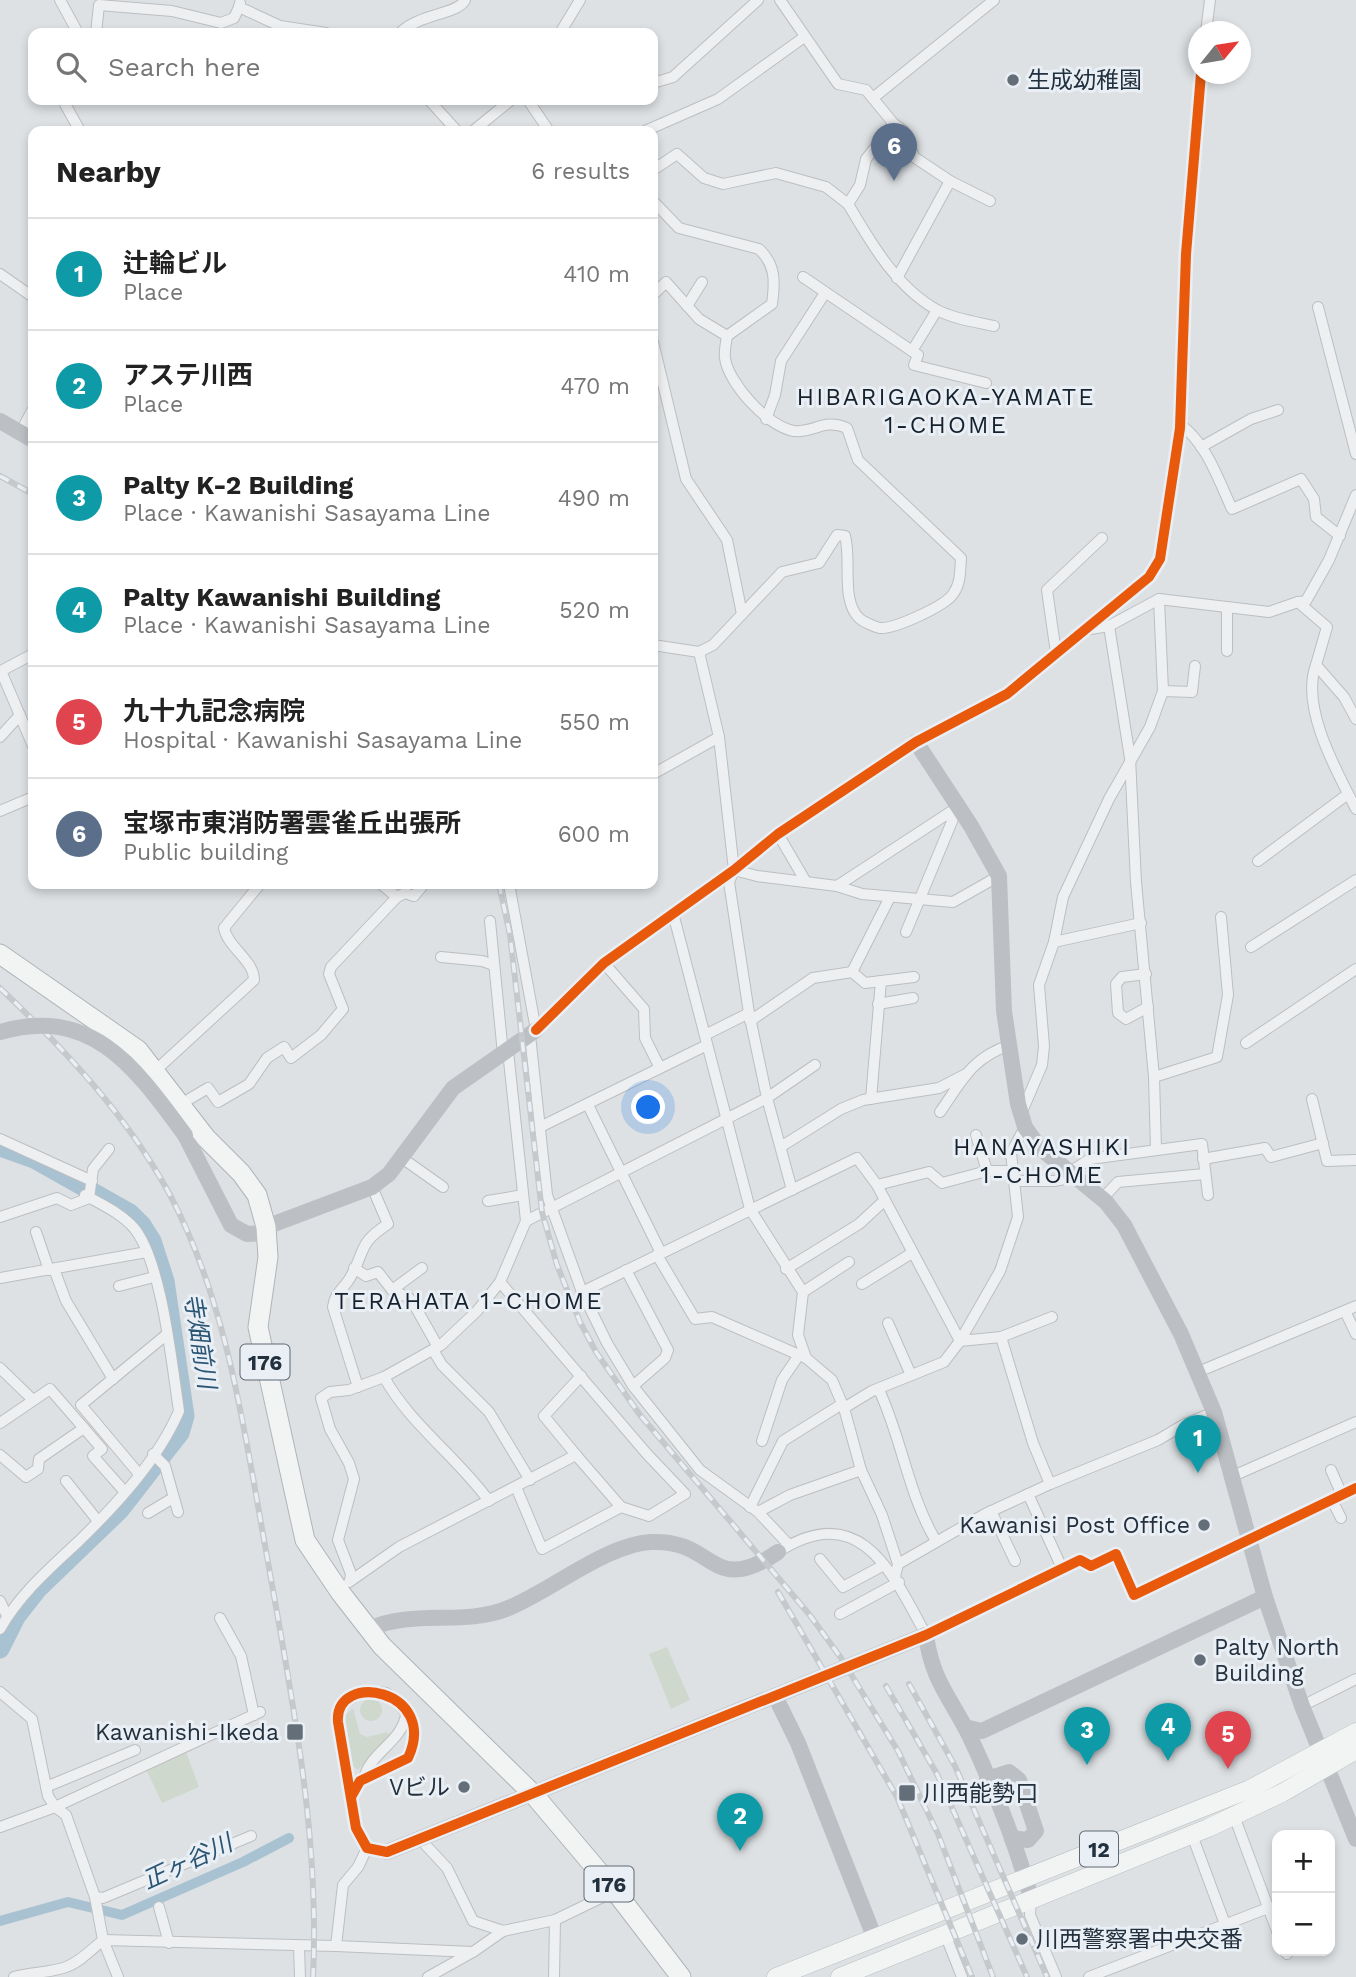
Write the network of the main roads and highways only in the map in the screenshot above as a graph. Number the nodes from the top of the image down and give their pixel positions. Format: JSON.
{"nodes":[{"id":1,"x":0,"y":954,"type":"edge"},
{"id":2,"x":1356,"y":1732,"type":"edge"},
{"id":3,"x":1356,"y":1750,"type":"edge"},
{"id":4,"x":1323,"y":1759,"type":"junction"},
{"id":5,"x":845,"y":1976,"type":"edge"},
{"id":6,"x":681,"y":1977,"type":"edge"},
{"id":7,"x":776,"y":1977,"type":"edge"}],
"edges":[{"from":1,"to":6,"type":"highway","number":"176"},
{"from":2,"to":4,"type":"main road","number":"12"},
{"from":3,"to":4,"type":"main road","number":"12"},
{"from":4,"to":5,"type":"main road","number":"12"},
{"from":4,"to":7,"type":"main road","number":"12"}]}
